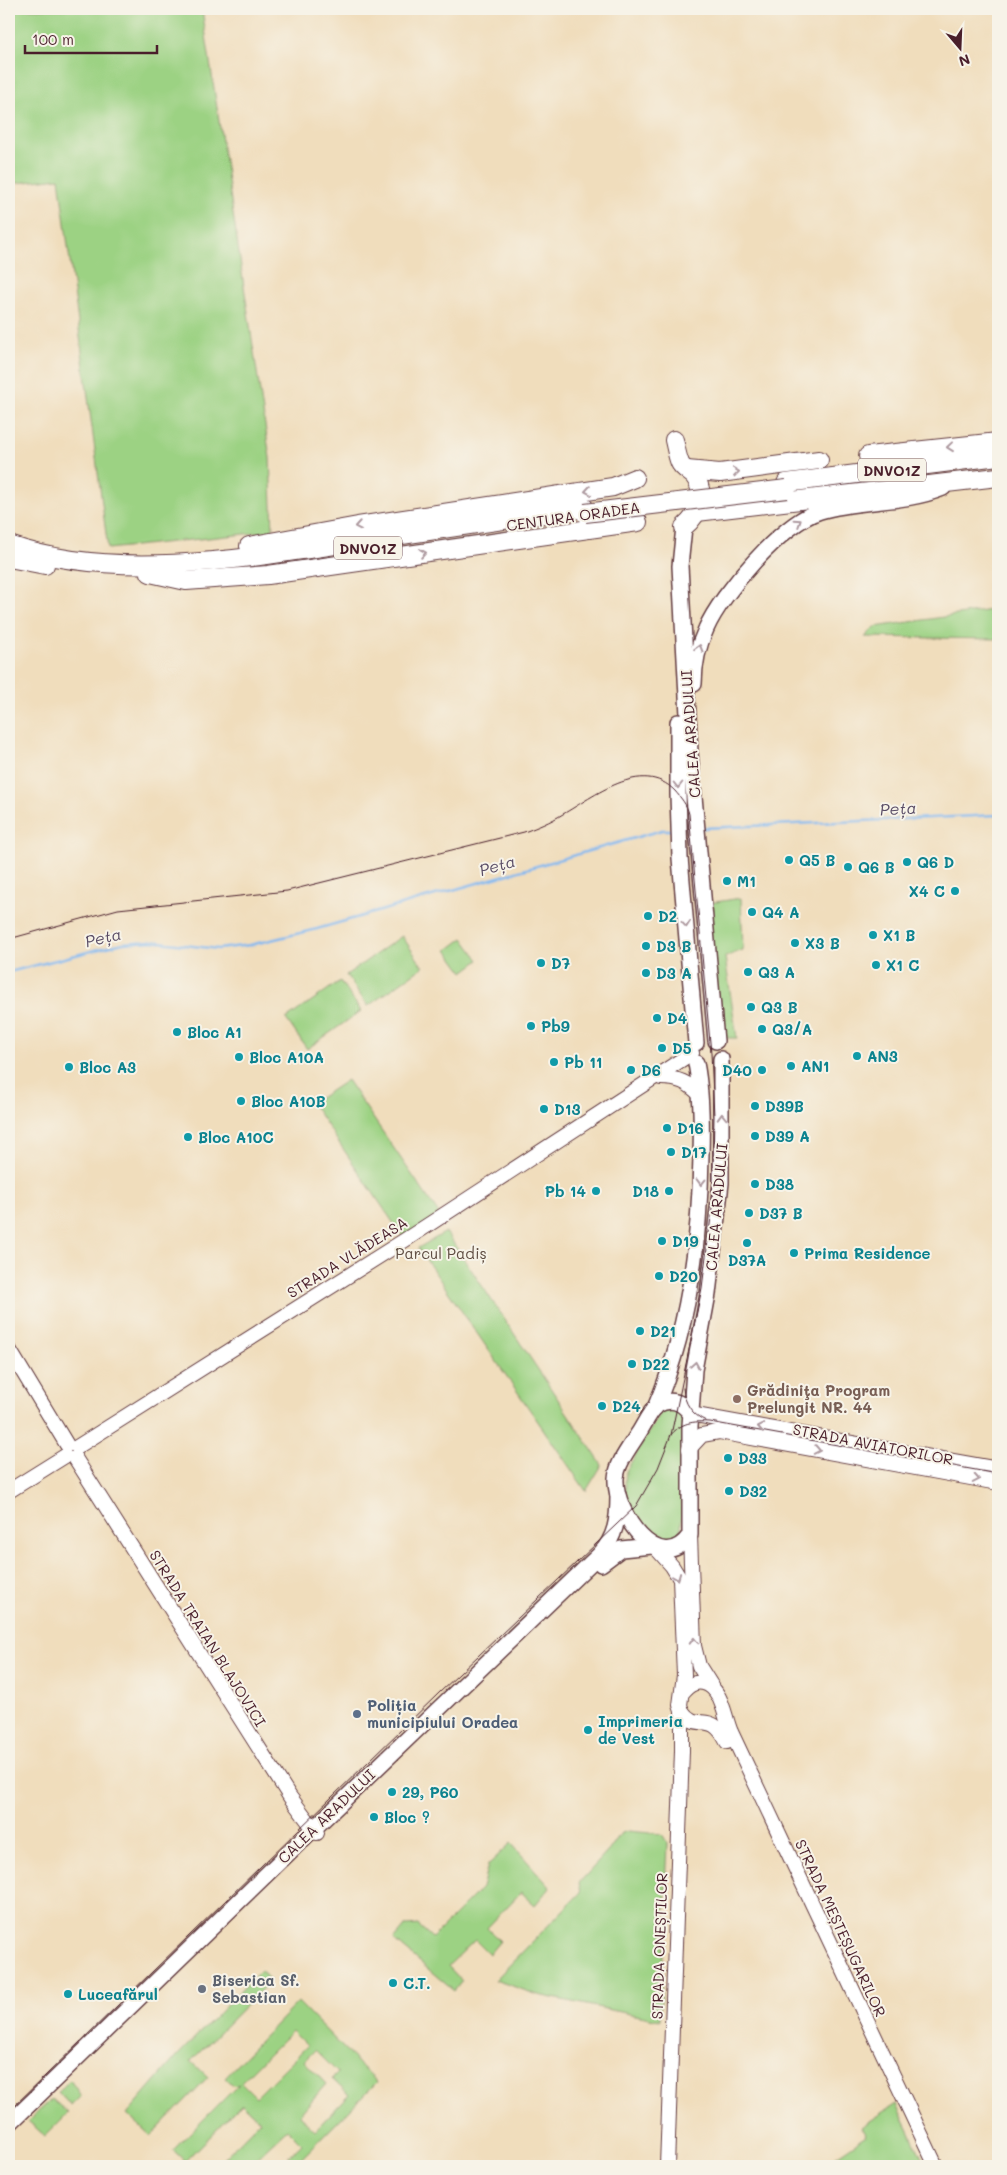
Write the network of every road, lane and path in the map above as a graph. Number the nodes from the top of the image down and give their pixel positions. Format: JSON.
{"nodes":[{"id":1,"x":674,"y":440,"type":"dead end"},
{"id":2,"x":998,"y":442,"type":"edge"},
{"id":3,"x":868,"y":456,"type":"dead end"},
{"id":4,"x":998,"y":456,"type":"edge"},
{"id":5,"x":819,"y":460,"type":"dead end"},
{"id":6,"x":998,"y":466,"type":"edge"},
{"id":7,"x":687,"y":470,"type":"junction"},
{"id":8,"x":998,"y":477,"type":"edge"},
{"id":9,"x":635,"y":478,"type":"dead end"},
{"id":10,"x":956,"y":482,"type":"junction"},
{"id":11,"x":787,"y":486,"type":"junction"},
{"id":12,"x":585,"y":511,"type":"junction"},
{"id":13,"x":697,"y":512,"type":"junction"},
{"id":14,"x":638,"y":522,"type":"dead end"},
{"id":15,"x":684,"y":528,"type":"joint"},
{"id":16,"x":10,"y":556,"type":"edge"},
{"id":17,"x":175,"y":563,"type":"junction"},
{"id":18,"x":150,"y":574,"type":"junction"},
{"id":19,"x":685,"y":657,"type":"junction"},
{"id":20,"x":689,"y":730,"type":"junction"},
{"id":21,"x":716,"y":1041,"type":"junction"},
{"id":22,"x":695,"y":1056,"type":"junction"},
{"id":23,"x":721,"y":1059,"type":"junction"},
{"id":24,"x":661,"y":1078,"type":"junction"},
{"id":25,"x":633,"y":1092,"type":"junction"},
{"id":26,"x":700,"y":1095,"type":"junction"},
{"id":27,"x":9,"y":1349,"type":"edge"},
{"id":28,"x":655,"y":1408,"type":"junction"},
{"id":29,"x":690,"y":1414,"type":"junction"},
{"id":30,"x":689,"y":1448,"type":"junction"},
{"id":31,"x":71,"y":1452,"type":"junction"},
{"id":32,"x":998,"y":1469,"type":"edge"},
{"id":33,"x":998,"y":1483,"type":"edge"},
{"id":34,"x":9,"y":1491,"type":"edge"},
{"id":35,"x":618,"y":1496,"type":"junction"},
{"id":36,"x":690,"y":1535,"type":"junction"},
{"id":37,"x":654,"y":1547,"type":"junction"},
{"id":38,"x":711,"y":1685,"type":"junction"},
{"id":39,"x":683,"y":1692,"type":"junction"},
{"id":40,"x":720,"y":1703,"type":"junction"},
{"id":41,"x":690,"y":1720,"type":"junction"},
{"id":42,"x":315,"y":1831,"type":"junction"},
{"id":43,"x":9,"y":2124,"type":"edge"},
{"id":44,"x":9,"y":2133,"type":"edge"},
{"id":45,"x":667,"y":2166,"type":"edge"},
{"id":46,"x":927,"y":2166,"type":"edge"},
{"id":47,"x":936,"y":2166,"type":"edge"}],
"edges":[{"from":1,"to":7,"type":"highway"},
{"from":2,"to":3,"type":"highway","one_way":true},
{"from":4,"to":11,"type":"highway","name":"CENTURA ORADEA","number":"DNVO1Z"},
{"from":7,"to":5,"type":"highway","one_way":true},
{"from":6,"to":11,"type":"highway","name":"CENTURA ORADEA","number":"DNVO1Z"},
{"from":7,"to":13,"type":"highway"},
{"from":8,"to":10,"type":"highway"},
{"from":9,"to":17,"type":"highway","one_way":true},
{"from":10,"to":13,"type":"highway"},
{"from":20,"to":10,"type":"main road","one_way":true},
{"from":11,"to":12,"type":"highway","name":"CENTURA ORADEA","number":"DNVO1Z","bridge":true},
{"from":12,"to":17,"type":"highway","name":"CENTURA ORADEA","number":"DNVO1Z"},
{"from":12,"to":18,"type":"highway","name":"CENTURA ORADEA","number":"DNVO1Z"},
{"from":13,"to":15,"type":"highway","name":"CALEA ARADULUI"},
{"from":18,"to":14,"type":"highway","one_way":true},
{"from":15,"to":19,"type":"main road","name":"CALEA ARADULUI"},
{"from":16,"to":17,"type":"highway","number":"DNVO1Z"},
{"from":16,"to":18,"type":"highway","number":"DNVO1Z"},
{"from":19,"to":20,"type":"main road","name":"CALEA ARADULUI"},
{"from":19,"to":22,"type":"main road","name":"CALEA ARADULUI","one_way":true},
{"from":20,"to":21,"type":"main road","name":"CALEA ARADULUI"},
{"from":21,"to":22,"type":"main road"},
{"from":21,"to":23,"type":"main road","name":"CALEA ARADULUI"},
{"from":22,"to":23,"type":"main road"},
{"from":22,"to":24,"type":"street","name":"STRADA VLĂDEASA"},
{"from":22,"to":25,"type":"street","name":"STRADA VLĂDEASA"},
{"from":22,"to":26,"type":"main road","name":"CALEA ARADULUI"},
{"from":29,"to":23,"type":"main road","name":"CALEA ARADULUI","one_way":true},
{"from":24,"to":25,"type":"street","name":"STRADA VLĂDEASA"},
{"from":24,"to":26,"type":"street"},
{"from":25,"to":31,"type":"street","name":"STRADA VLĂDEASA"},
{"from":26,"to":28,"type":"main road","name":"CALEA ARADULUI","one_way":true},
{"from":27,"to":31,"type":"street","name":"STRADA TRAIAN BLAJOVICI"},
{"from":28,"to":29,"type":"main road"},
{"from":28,"to":35,"type":"main road","name":"CALEA ARADULUI"},
{"from":29,"to":30,"type":"main road","name":"CALEA ARADULUI"},
{"from":32,"to":29,"type":"street","name":"STRADA AVIATORILOR","one_way":true},
{"from":30,"to":33,"type":"street","name":"STRADA AVIATORILOR","one_way":true},
{"from":30,"to":36,"type":"main road","name":"CALEA ARADULUI"},
{"from":31,"to":34,"type":"street","name":"STRADA VLĂDEASA"},
{"from":31,"to":42,"type":"street","name":"STRADA TRAIAN BLAJOVICI"},
{"from":35,"to":37,"type":"main road","name":"CALEA ARADULUI"},
{"from":35,"to":42,"type":"main road","name":"CALEA ARADULUI"},
{"from":36,"to":37,"type":"main road","name":"CALEA ARADULUI"},
{"from":38,"to":36,"type":"street","one_way":true},
{"from":37,"to":39,"type":"street","one_way":true},
{"from":37,"to":42,"type":"main road","name":"CALEA ARADULUI"},
{"from":38,"to":39,"type":"street"},
{"from":38,"to":40,"type":"street"},
{"from":39,"to":41,"type":"street"},
{"from":40,"to":41,"type":"street"},
{"from":40,"to":47,"type":"street","name":"STRADA MEȘTEȘUGARILOR"},
{"from":41,"to":45,"type":"street","name":"STRADA ONEȘTILOR"},
{"from":41,"to":46,"type":"street","name":"STRADA MEȘTEȘUGARILOR"},
{"from":42,"to":43,"type":"main road","name":"CALEA ARADULUI"},
{"from":42,"to":44,"type":"main road","name":"CALEA ARADULUI"}]}
